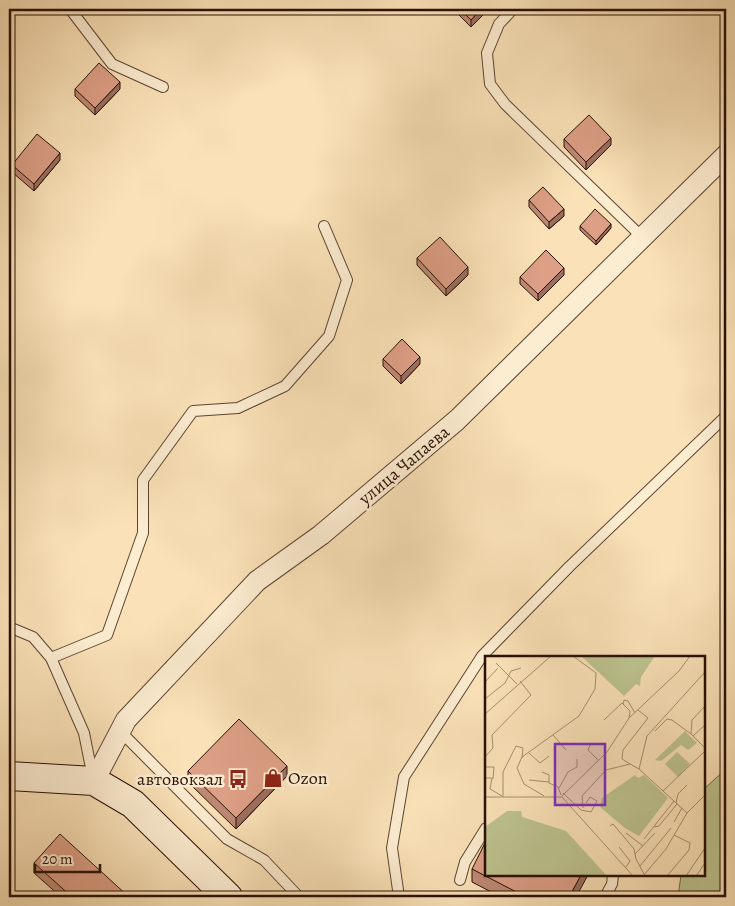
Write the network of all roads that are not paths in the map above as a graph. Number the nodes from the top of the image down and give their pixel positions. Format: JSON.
{"nodes":[{"id":1,"x":70,"y":9,"type":"edge"},
{"id":2,"x":513,"y":9,"type":"edge"},
{"id":3,"x":163,"y":87,"type":"dead end"},
{"id":4,"x":726,"y":155,"type":"edge"},
{"id":5,"x":324,"y":226,"type":"dead end"},
{"id":6,"x":642,"y":237,"type":"junction"},
{"id":7,"x":726,"y":416,"type":"edge"},
{"id":8,"x":9,"y":627,"type":"edge"},
{"id":9,"x":51,"y":658,"type":"junction"},
{"id":10,"x":120,"y":731,"type":"junction"},
{"id":11,"x":9,"y":776,"type":"edge"},
{"id":12,"x":94,"y":781,"type":"junction"},
{"id":13,"x":485,"y":830,"type":"edge"},
{"id":14,"x":613,"y":876,"type":"edge"},
{"id":15,"x":460,"y":880,"type":"dead end"},
{"id":16,"x":228,"y":897,"type":"edge"},
{"id":17,"x":299,"y":897,"type":"edge"},
{"id":18,"x":399,"y":897,"type":"edge"},
{"id":19,"x":605,"y":897,"type":"edge"}],
"edges":[{"from":1,"to":3,"type":"lane"},
{"from":2,"to":6,"type":"lane"},
{"from":4,"to":6,"type":"street","name":"улица Чапаева"},
{"from":5,"to":9,"type":"lane"},
{"from":6,"to":10,"type":"street","name":"улица Чапаева"},
{"from":7,"to":18,"type":"lane"},
{"from":8,"to":9,"type":"lane"},
{"from":9,"to":12,"type":"lane"},
{"from":10,"to":12,"type":"street","name":"улица Чапаева"},
{"from":10,"to":17,"type":"lane"},
{"from":11,"to":12,"type":"main road"},
{"from":12,"to":16,"type":"main road"},
{"from":13,"to":15,"type":"lane"},
{"from":14,"to":19,"type":"lane"}]}
